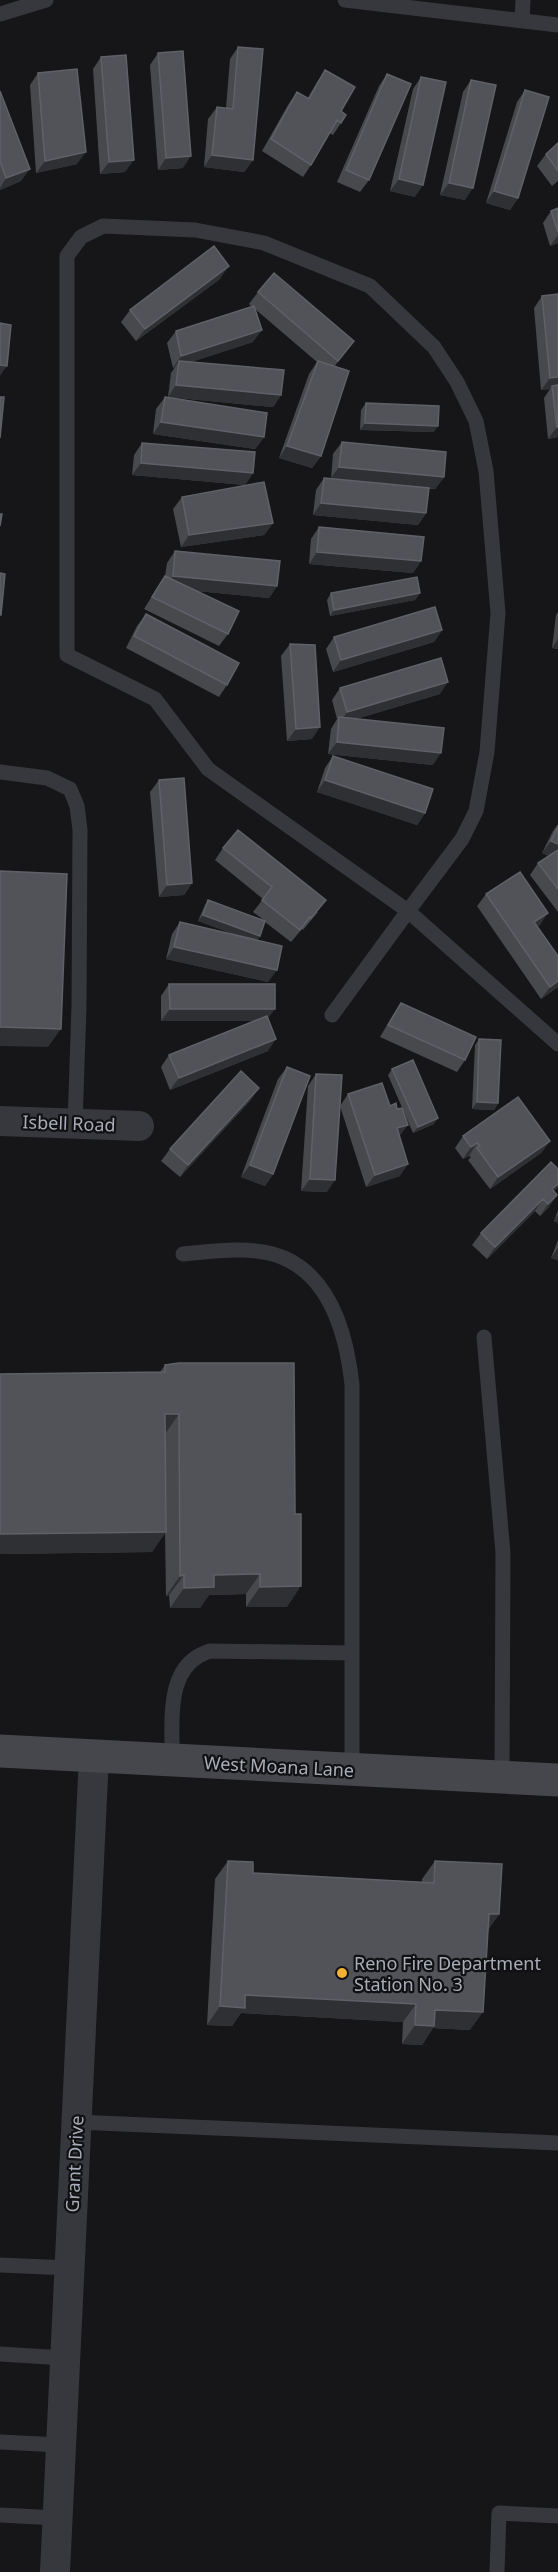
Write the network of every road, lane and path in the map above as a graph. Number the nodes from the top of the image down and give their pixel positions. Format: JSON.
{"nodes":[{"id":1,"x":46,"y":0,"type":"edge"},
{"id":2,"x":345,"y":0,"type":"edge"},
{"id":3,"x":523,"y":0,"type":"edge"},
{"id":4,"x":0,"y":14,"type":"edge"},
{"id":5,"x":522,"y":21,"type":"junction"},
{"id":6,"x":558,"y":25,"type":"edge"},
{"id":7,"x":0,"y":772,"type":"edge"},
{"id":8,"x":408,"y":911,"type":"junction"},
{"id":9,"x":332,"y":1015,"type":"dead end"},
{"id":10,"x":558,"y":1044,"type":"edge"},
{"id":11,"x":0,"y":1121,"type":"edge"},
{"id":12,"x":75,"y":1124,"type":"junction"},
{"id":13,"x":139,"y":1126,"type":"dead end"},
{"id":14,"x":183,"y":1254,"type":"dead end"},
{"id":15,"x":484,"y":1337,"type":"dead end"},
{"id":16,"x":352,"y":1653,"type":"junction"},
{"id":17,"x":0,"y":1751,"type":"edge"},
{"id":18,"x":94,"y":1756,"type":"junction"},
{"id":19,"x":172,"y":1760,"type":"junction"},
{"id":20,"x":352,"y":1770,"type":"junction"},
{"id":21,"x":502,"y":1777,"type":"junction"},
{"id":22,"x":558,"y":1780,"type":"edge"},
{"id":23,"x":76,"y":2122,"type":"junction"},
{"id":24,"x":558,"y":2143,"type":"edge"},
{"id":25,"x":0,"y":2265,"type":"edge"},
{"id":26,"x":69,"y":2268,"type":"junction"},
{"id":27,"x":0,"y":2354,"type":"edge"},
{"id":28,"x":65,"y":2358,"type":"junction"},
{"id":29,"x":0,"y":2442,"type":"edge"},
{"id":30,"x":61,"y":2445,"type":"junction"},
{"id":31,"x":0,"y":2516,"type":"edge"},
{"id":32,"x":558,"y":2516,"type":"edge"},
{"id":33,"x":57,"y":2518,"type":"junction"},
{"id":34,"x":55,"y":2572,"type":"edge"},
{"id":35,"x":497,"y":2572,"type":"edge"}],
"edges":[{"from":1,"to":4,"type":"lane"},
{"from":2,"to":5,"type":"lane"},
{"from":3,"to":5,"type":"lane"},
{"from":5,"to":6,"type":"lane"},
{"from":7,"to":12,"type":"lane"},
{"from":8,"to":8,"type":"lane"},
{"from":8,"to":9,"type":"lane"},
{"from":8,"to":10,"type":"lane"},
{"from":11,"to":12,"type":"street","name":"Isbell Road"},
{"from":12,"to":13,"type":"street","name":"Isbell Road"},
{"from":14,"to":16,"type":"lane"},
{"from":15,"to":21,"type":"lane"},
{"from":16,"to":19,"type":"lane"},
{"from":16,"to":20,"type":"lane"},
{"from":17,"to":18,"type":"main road","name":"West Moana Lane"},
{"from":18,"to":19,"type":"main road","name":"West Moana Lane"},
{"from":18,"to":23,"type":"street","name":"Grant Drive"},
{"from":19,"to":20,"type":"main road","name":"West Moana Lane"},
{"from":20,"to":21,"type":"main road","name":"West Moana Lane"},
{"from":21,"to":22,"type":"main road","name":"West Moana Lane"},
{"from":23,"to":24,"type":"lane"},
{"from":23,"to":26,"type":"street","name":"Grant Drive"},
{"from":25,"to":26,"type":"lane"},
{"from":26,"to":28,"type":"street","name":"Grant Drive"},
{"from":27,"to":28,"type":"lane"},
{"from":28,"to":30,"type":"street","name":"Grant Drive"},
{"from":29,"to":30,"type":"lane"},
{"from":30,"to":33,"type":"street","name":"Grant Drive"},
{"from":31,"to":33,"type":"lane"},
{"from":32,"to":35,"type":"lane"},
{"from":33,"to":34,"type":"street","name":"Grant Drive"}]}
